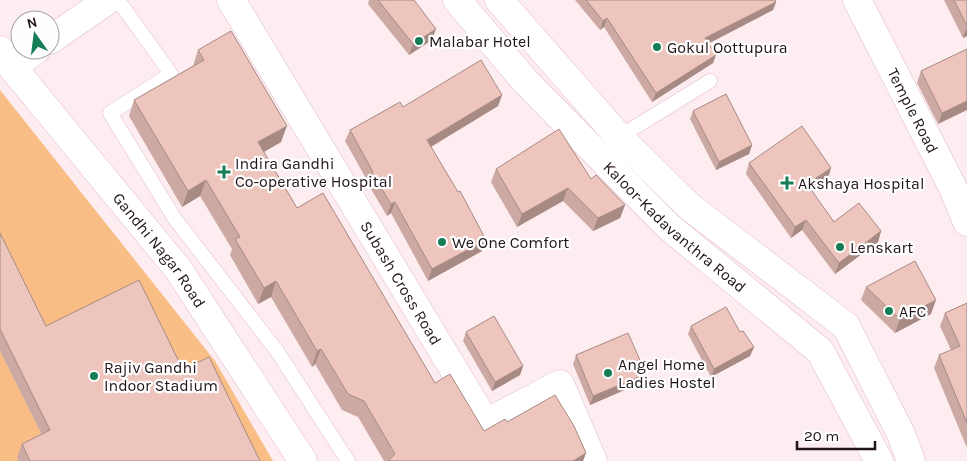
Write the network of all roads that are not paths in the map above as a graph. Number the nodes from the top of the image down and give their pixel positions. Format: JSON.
{"nodes":[{"id":1,"x":108,"y":0,"type":"edge"},
{"id":2,"x":118,"y":0,"type":"edge"},
{"id":3,"x":231,"y":0,"type":"edge"},
{"id":4,"x":457,"y":0,"type":"edge"},
{"id":5,"x":499,"y":0,"type":"edge"},
{"id":6,"x":857,"y":0,"type":"edge"},
{"id":7,"x":60,"y":33,"type":"edge"},
{"id":8,"x":6,"y":58,"type":"edge"},
{"id":9,"x":710,"y":81,"type":"dead end"},
{"id":10,"x":619,"y":137,"type":"junction"},
{"id":11,"x":960,"y":185,"type":"edge"},
{"id":12,"x":967,"y":222,"type":"edge"},
{"id":13,"x":303,"y":461,"type":"edge"},
{"id":14,"x":348,"y":461,"type":"edge"},
{"id":15,"x":593,"y":461,"type":"edge"},
{"id":16,"x":879,"y":461,"type":"edge"},
{"id":17,"x":911,"y":461,"type":"edge"}],
"edges":[{"from":1,"to":7,"type":"street"},
{"from":2,"to":14,"type":"lane"},
{"from":3,"to":15,"type":"street","name":"Subash Cross Road"},
{"from":4,"to":16,"type":"street","name":"Kaloor-Kadavanthra Road"},
{"from":5,"to":10,"type":"street","name":"Kaloor-Kadavanthra Road"},
{"from":6,"to":11,"type":"street","name":"Temple Road"},
{"from":8,"to":13,"type":"street","name":"Gandhi Nagar Road"},
{"from":9,"to":10,"type":"lane"},
{"from":10,"to":17,"type":"street","name":"Kaloor-Kadavanthra Road"},
{"from":11,"to":12,"type":"street","name":"Temple Road"}]}
